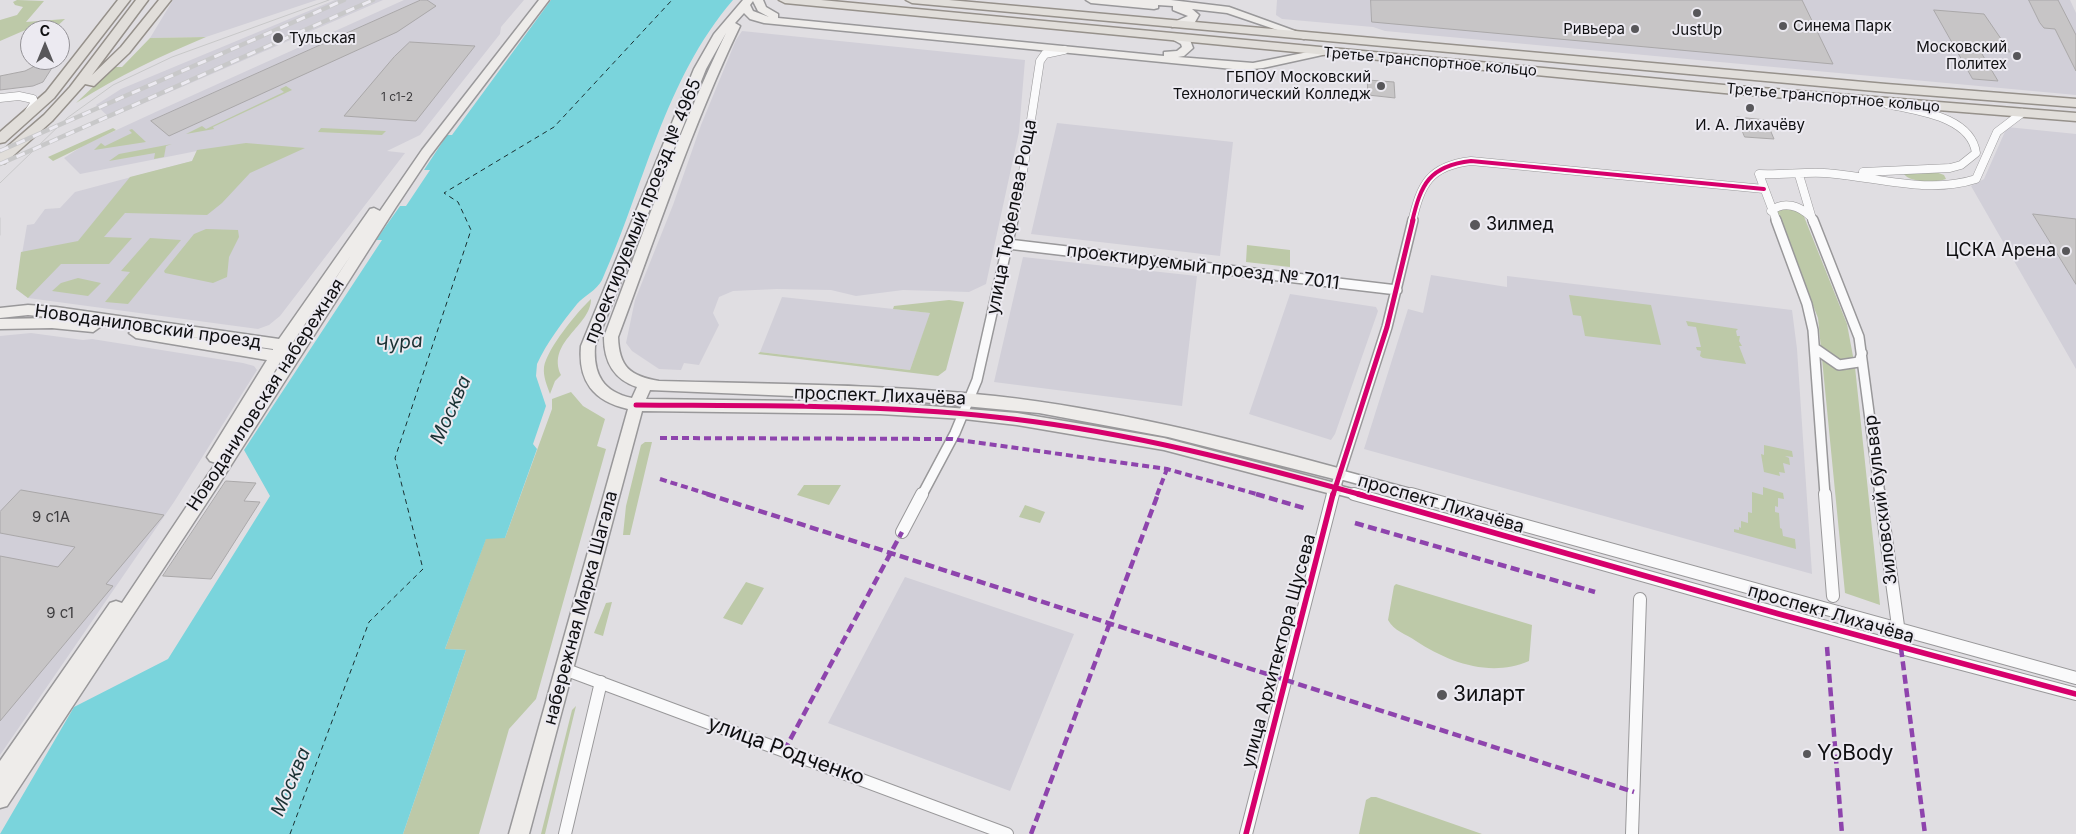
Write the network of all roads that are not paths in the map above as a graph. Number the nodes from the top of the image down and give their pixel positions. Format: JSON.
{"nodes":[{"id":1,"x":124,"y":0,"type":"edge"},
{"id":2,"x":142,"y":0,"type":"edge"},
{"id":3,"x":165,"y":0,"type":"edge"},
{"id":4,"x":535,"y":0,"type":"edge"},
{"id":5,"x":544,"y":0,"type":"edge"},
{"id":6,"x":758,"y":0,"type":"edge"},
{"id":7,"x":786,"y":0,"type":"edge"},
{"id":8,"x":912,"y":0,"type":"edge"},
{"id":9,"x":1091,"y":0,"type":"edge"},
{"id":10,"x":1145,"y":0,"type":"edge"},
{"id":11,"x":755,"y":11,"type":"edge"},
{"id":12,"x":728,"y":29,"type":"junction"},
{"id":13,"x":1174,"y":31,"type":"junction"},
{"id":14,"x":1304,"y":36,"type":"junction"},
{"id":15,"x":1064,"y":50,"type":"junction"},
{"id":16,"x":1323,"y":52,"type":"junction"},
{"id":17,"x":0,"y":98,"type":"edge"},
{"id":18,"x":1877,"y":102,"type":"junction"},
{"id":19,"x":2074,"y":102,"type":"edge"},
{"id":20,"x":2022,"y":113,"type":"junction"},
{"id":21,"x":24,"y":118,"type":"junction"},
{"id":22,"x":48,"y":118,"type":"junction"},
{"id":23,"x":2076,"y":119,"type":"edge"},
{"id":24,"x":2,"y":136,"type":"edge"},
{"id":25,"x":0,"y":160,"type":"edge"},
{"id":26,"x":1942,"y":169,"type":"junction"},
{"id":27,"x":1898,"y":171,"type":"junction"},
{"id":28,"x":1824,"y":173,"type":"junction"},
{"id":29,"x":1801,"y":174,"type":"junction"},
{"id":30,"x":1904,"y":182,"type":"junction"},
{"id":31,"x":1951,"y":185,"type":"junction"},
{"id":32,"x":1764,"y":189,"type":"junction"},
{"id":33,"x":1771,"y":212,"type":"junction"},
{"id":34,"x":1812,"y":218,"type":"junction"},
{"id":35,"x":1008,"y":244,"type":"junction"},
{"id":36,"x":1397,"y":290,"type":"junction"},
{"id":37,"x":0,"y":313,"type":"edge"},
{"id":38,"x":0,"y":324,"type":"edge"},
{"id":39,"x":1816,"y":349,"type":"junction"},
{"id":40,"x":286,"y":352,"type":"junction"},
{"id":41,"x":1862,"y":352,"type":"junction"},
{"id":42,"x":646,"y":384,"type":"junction"},
{"id":43,"x":636,"y":405,"type":"junction"},
{"id":44,"x":966,"y":406,"type":"junction"},
{"id":45,"x":1337,"y":481,"type":"junction"},
{"id":46,"x":902,"y":532,"type":"dead end"},
{"id":47,"x":1833,"y":596,"type":"dead end"},
{"id":48,"x":1640,"y":599,"type":"dead end"},
{"id":49,"x":1896,"y":630,"type":"junction"},
{"id":50,"x":1901,"y":648,"type":"junction"},
{"id":51,"x":564,"y":669,"type":"junction"},
{"id":52,"x":2076,"y":678,"type":"edge"},
{"id":53,"x":601,"y":682,"type":"junction"},
{"id":54,"x":2076,"y":694,"type":"edge"},
{"id":55,"x":0,"y":777,"type":"edge"},
{"id":56,"x":0,"y":798,"type":"edge"},
{"id":57,"x":519,"y":834,"type":"edge"},
{"id":58,"x":565,"y":834,"type":"edge"},
{"id":59,"x":1007,"y":834,"type":"edge"},
{"id":60,"x":1246,"y":834,"type":"edge"},
{"id":61,"x":1632,"y":834,"type":"edge"}],
"edges":[{"from":1,"to":21,"type":"main road"},
{"from":2,"to":22,"type":"main road"},
{"from":3,"to":22,"type":"main road"},
{"from":4,"to":40,"type":"main road","name":"Новоданиловская набережная"},
{"from":5,"to":40,"type":"main road","name":"Новоданиловская набережная"},
{"from":6,"to":11,"type":"main road"},
{"from":6,"to":11,"type":"main road"},
{"from":7,"to":13,"type":"main road","name":"Третье транспортное кольцо"},
{"from":8,"to":13,"type":"main road","name":"Третье транспортное кольцо"},
{"from":9,"to":13,"type":"main road"},
{"from":10,"to":14,"type":"main road"},
{"from":11,"to":12,"type":"main road"},
{"from":11,"to":12,"type":"main road"},
{"from":11,"to":12,"type":"main road"},
{"from":11,"to":13,"type":"main road"},
{"from":11,"to":15,"type":"main road"},
{"from":12,"to":42,"type":"main road","name":"проектируемый проезд № 4965"},
{"from":12,"to":43,"type":"main road","name":"проектируемый проезд № 4965"},
{"from":13,"to":14,"type":"main road","name":"Третье транспортное кольцо"},
{"from":13,"to":16,"type":"main road","name":"Третье транспортное кольцо"},
{"from":14,"to":19,"type":"main road","name":"Третье транспортное кольцо"},
{"from":15,"to":16,"type":"main road"},
{"from":15,"to":35,"type":"street","name":"улица Тюфелева Роща"},
{"from":16,"to":18,"type":"main road","name":"Третье транспортное кольцо"},
{"from":17,"to":21,"type":"street"},
{"from":18,"to":20,"type":"main road","name":"Третье транспортное кольцо"},
{"from":18,"to":26,"type":"street"},
{"from":20,"to":23,"type":"main road","name":"Третье транспортное кольцо"},
{"from":20,"to":31,"type":"street"},
{"from":21,"to":24,"type":"main road"},
{"from":22,"to":25,"type":"main road"},
{"from":26,"to":27,"type":"street"},
{"from":26,"to":31,"type":"street"},
{"from":27,"to":28,"type":"street"},
{"from":27,"to":30,"type":"street"},
{"from":28,"to":29,"type":"street"},
{"from":28,"to":30,"type":"street"},
{"from":29,"to":32,"type":"street"},
{"from":29,"to":34,"type":"street","name":"Зиловский бульвар"},
{"from":30,"to":31,"type":"street"},
{"from":32,"to":33,"type":"street"},
{"from":32,"to":36,"type":"street","name":"улица Архитектора Щусева"},
{"from":33,"to":34,"type":"street"},
{"from":33,"to":39,"type":"street"},
{"from":34,"to":41,"type":"street","name":"Зиловский бульвар"},
{"from":35,"to":36,"type":"street","name":"проектируемый проезд № 7011"},
{"from":35,"to":44,"type":"street","name":"улица Тюфелева Роща"},
{"from":36,"to":45,"type":"street","name":"улица Архитектора Щусева"},
{"from":37,"to":40,"type":"main road","name":"Новоданиловский проезд"},
{"from":38,"to":40,"type":"main road","name":"Новоданиловский проезд"},
{"from":39,"to":41,"type":"street"},
{"from":39,"to":47,"type":"street"},
{"from":40,"to":55,"type":"main road","name":"Новоданиловская набережная"},
{"from":40,"to":56,"type":"main road","name":"Новоданиловская набережная"},
{"from":41,"to":49,"type":"street","name":"Зиловский бульвар"},
{"from":42,"to":43,"type":"main road","name":"набережная Марка Шагала"},
{"from":42,"to":44,"type":"main road","name":"проспект Лихачёва"},
{"from":43,"to":44,"type":"main road","name":"проспект Лихачёва"},
{"from":43,"to":51,"type":"main road","name":"набережная Марка Шагала"},
{"from":44,"to":45,"type":"main road","name":"проспект Лихачёва"},
{"from":44,"to":46,"type":"street","name":"улица Тюфелева Роща"},
{"from":45,"to":49,"type":"street","name":"проспект Лихачёва"},
{"from":45,"to":50,"type":"street","name":"проспект Лихачёва"},
{"from":45,"to":60,"type":"street","name":"улица Архитектора Щусева"},
{"from":48,"to":61,"type":"street"},
{"from":49,"to":50,"type":"street","name":"Зиловский бульвар"},
{"from":49,"to":52,"type":"street","name":"проспект Лихачёва"},
{"from":50,"to":54,"type":"street","name":"проспект Лихачёва"},
{"from":51,"to":53,"type":"street","name":"улица Родченко"},
{"from":51,"to":57,"type":"main road","name":"набережная Марка Шагала"},
{"from":53,"to":58,"type":"street"},
{"from":53,"to":59,"type":"street","name":"улица Родченко"}]}
